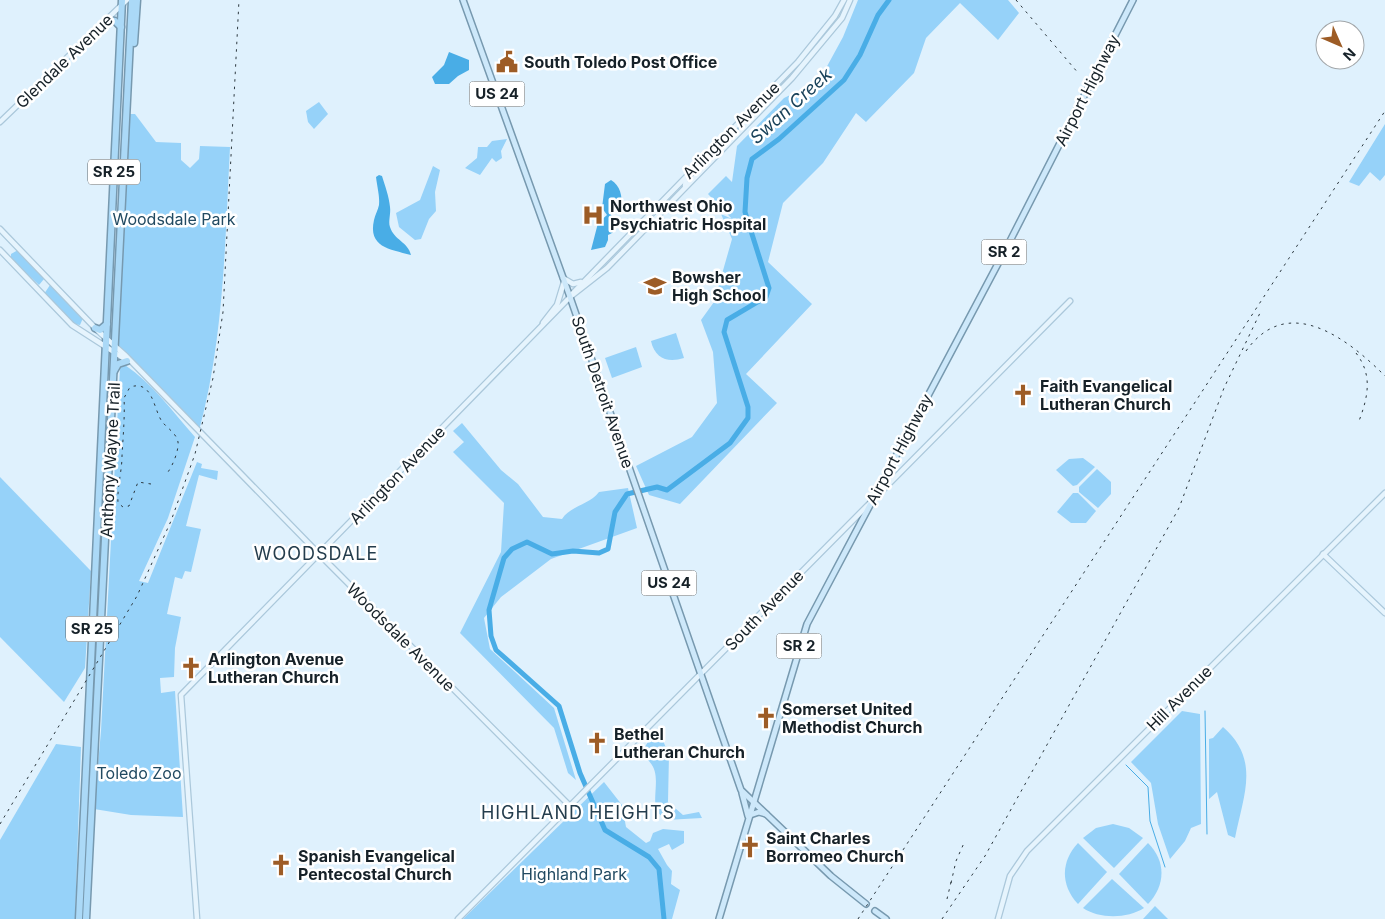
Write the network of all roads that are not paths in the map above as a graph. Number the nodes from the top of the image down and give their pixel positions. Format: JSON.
{"nodes":[{"id":1,"x":127,"y":0,"type":"edge"},
{"id":2,"x":132,"y":0,"type":"edge"},
{"id":3,"x":137,"y":0,"type":"edge"},
{"id":4,"x":463,"y":0,"type":"edge"},
{"id":5,"x":844,"y":0,"type":"edge"},
{"id":6,"x":850,"y":0,"type":"edge"},
{"id":7,"x":1133,"y":0,"type":"edge"},
{"id":8,"x":122,"y":3,"type":"edge"},
{"id":9,"x":106,"y":20,"type":"junction"},
{"id":10,"x":121,"y":27,"type":"junction"},
{"id":11,"x":129,"y":61,"type":"junction"},
{"id":12,"x":128,"y":88,"type":"junction"},
{"id":13,"x":0,"y":122,"type":"edge"},
{"id":14,"x":738,"y":123,"type":"junction"},
{"id":15,"x":685,"y":186,"type":"junction"},
{"id":16,"x":0,"y":229,"type":"edge"},
{"id":17,"x":0,"y":250,"type":"edge"},
{"id":18,"x":564,"y":280,"type":"junction"},
{"id":19,"x":584,"y":280,"type":"junction"},
{"id":20,"x":570,"y":297,"type":"junction"},
{"id":21,"x":1070,"y":301,"type":"dead end"},
{"id":22,"x":107,"y":324,"type":"junction"},
{"id":23,"x":542,"y":326,"type":"junction"},
{"id":24,"x":95,"y":328,"type":"junction"},
{"id":25,"x":106,"y":338,"type":"junction"},
{"id":26,"x":116,"y":346,"type":"junction"},
{"id":27,"x":110,"y":351,"type":"junction"},
{"id":28,"x":128,"y":361,"type":"junction"},
{"id":29,"x":114,"y":372,"type":"junction"},
{"id":30,"x":113,"y":399,"type":"junction"},
{"id":31,"x":1385,"y":492,"type":"edge"},
{"id":32,"x":872,"y":502,"type":"junction"},
{"id":33,"x":319,"y":554,"type":"junction"},
{"id":34,"x":1323,"y":554,"type":"junction"},
{"id":35,"x":1385,"y":613,"type":"edge"},
{"id":36,"x":701,"y":675,"type":"junction"},
{"id":37,"x":741,"y":790,"type":"junction"},
{"id":38,"x":753,"y":802,"type":"junction"},
{"id":39,"x":572,"y":804,"type":"junction"},
{"id":40,"x":749,"y":816,"type":"junction"},
{"id":41,"x":771,"y":817,"type":"junction"},
{"id":42,"x":866,"y":904,"type":"dead end"},
{"id":43,"x":875,"y":911,"type":"dead end"},
{"id":44,"x":79,"y":919,"type":"edge"},
{"id":45,"x":86,"y":919,"type":"edge"},
{"id":46,"x":197,"y":919,"type":"edge"},
{"id":47,"x":458,"y":919,"type":"edge"},
{"id":48,"x":719,"y":919,"type":"edge"},
{"id":49,"x":886,"y":919,"type":"edge"},
{"id":50,"x":998,"y":919,"type":"edge"}],
"edges":[{"from":1,"to":8,"type":"street","name":"Glendale Avenue"},
{"from":2,"to":11,"type":"highway","name":"Anthony Wayne Trail","number":"SR 25"},
{"from":3,"to":12,"type":"highway"},
{"from":4,"to":18,"type":"main road","name":"South Detroit Avenue","number":"US 24"},
{"from":5,"to":14,"type":"street","name":"Arlington Avenue"},
{"from":6,"to":15,"type":"street","name":"Arlington Avenue"},
{"from":7,"to":32,"type":"main road","name":"Airport Highway","number":"SR 2"},
{"from":8,"to":9,"type":"street","name":"Glendale Avenue"},
{"from":8,"to":10,"type":"highway","name":"Anthony Wayne Trail","number":"SR 25"},
{"from":8,"to":11,"type":"highway"},
{"from":9,"to":10,"type":"highway"},
{"from":9,"to":13,"type":"street","name":"Glendale Avenue"},
{"from":10,"to":22,"type":"highway","name":"Anthony Wayne Trail","number":"SR 25"},
{"from":11,"to":12,"type":"highway","name":"Anthony Wayne Trail","number":"SR 25"},
{"from":12,"to":26,"type":"highway","name":"Anthony Wayne Trail","number":"SR 25"},
{"from":14,"to":15,"type":"street"},
{"from":14,"to":19,"type":"street","name":"Arlington Avenue"},
{"from":15,"to":20,"type":"street","name":"Arlington Avenue"},
{"from":16,"to":24,"type":"street","name":"Woodsdale Avenue"},
{"from":17,"to":27,"type":"street","name":"Woodsdale Avenue"},
{"from":18,"to":19,"type":"street"},
{"from":18,"to":20,"type":"main road","name":"South Detroit Avenue","number":"US 24"},
{"from":18,"to":23,"type":"street"},
{"from":19,"to":20,"type":"street","name":"Arlington Avenue"},
{"from":20,"to":23,"type":"street","name":"Arlington Avenue"},
{"from":20,"to":36,"type":"main road","name":"South Detroit Avenue","number":"US 24"},
{"from":21,"to":32,"type":"street","name":"South Avenue"},
{"from":22,"to":24,"type":"highway"},
{"from":22,"to":25,"type":"highway","name":"Anthony Wayne Trail","number":"SR 25"},
{"from":23,"to":33,"type":"street","name":"Arlington Avenue"},
{"from":24,"to":25,"type":"street","name":"Woodsdale Avenue"},
{"from":25,"to":26,"type":"street","name":"Woodsdale Avenue"},
{"from":25,"to":27,"type":"highway","name":"Anthony Wayne Trail","number":"SR 25"},
{"from":26,"to":27,"type":"highway","name":"Anthony Wayne Trail","number":"SR 25"},
{"from":26,"to":28,"type":"street","name":"Woodsdale Avenue"},
{"from":27,"to":28,"type":"street","name":"Woodsdale Avenue"},
{"from":27,"to":29,"type":"highway","name":"Anthony Wayne Trail","number":"SR 25"},
{"from":27,"to":30,"type":"highway"},
{"from":27,"to":44,"type":"highway","name":"Anthony Wayne Trail","number":"SR 25"},
{"from":28,"to":29,"type":"highway"},
{"from":28,"to":33,"type":"street","name":"Woodsdale Avenue"},
{"from":29,"to":30,"type":"highway","name":"Anthony Wayne Trail","number":"SR 25"},
{"from":30,"to":45,"type":"highway","name":"Anthony Wayne Trail","number":"SR 25"},
{"from":31,"to":34,"type":"street","name":"Hill Avenue"},
{"from":32,"to":36,"type":"street","name":"South Avenue"},
{"from":32,"to":38,"type":"main road","name":"Airport Highway","number":"SR 2"},
{"from":33,"to":39,"type":"street","name":"Woodsdale Avenue"},
{"from":33,"to":46,"type":"street","name":"Arlington Avenue"},
{"from":34,"to":35,"type":"street"},
{"from":34,"to":50,"type":"street","name":"Hill Avenue"},
{"from":36,"to":37,"type":"main road","name":"South Detroit Avenue","number":"US 24"},
{"from":36,"to":39,"type":"street","name":"South Avenue"},
{"from":37,"to":38,"type":"main road","number":"US 24"},
{"from":37,"to":40,"type":"main road"},
{"from":38,"to":40,"type":"main road","name":"Airport Highway","number":"SR 2"},
{"from":38,"to":41,"type":"main road","number":"US 24"},
{"from":39,"to":47,"type":"street","name":"South Avenue"},
{"from":40,"to":41,"type":"main road"},
{"from":40,"to":48,"type":"main road","name":"Airport Highway","number":"SR 2"},
{"from":41,"to":42,"type":"main road","number":"US 24"},
{"from":43,"to":49,"type":"main road"}]}
